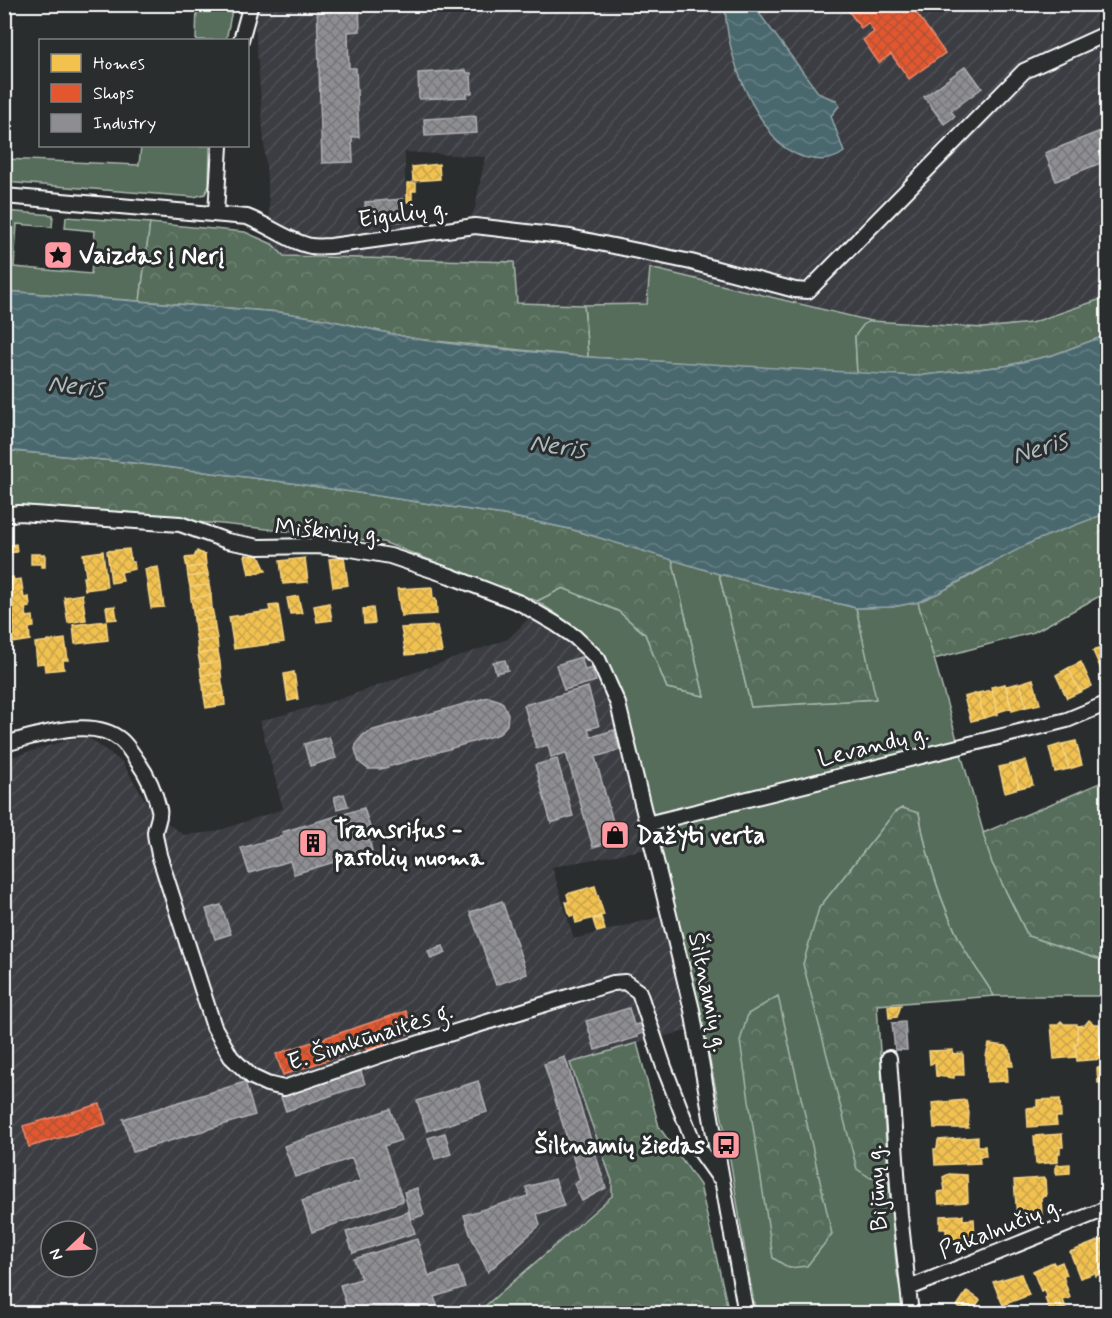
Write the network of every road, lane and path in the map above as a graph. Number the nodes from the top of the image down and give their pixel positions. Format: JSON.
{"nodes":[{"id":1,"x":251,"y":4,"type":"edge"},
{"id":2,"x":1107,"y":33,"type":"edge"},
{"id":3,"x":241,"y":39,"type":"edge"},
{"id":4,"x":220,"y":147,"type":"edge"},
{"id":5,"x":4,"y":196,"type":"edge"},
{"id":6,"x":216,"y":213,"type":"junction"},
{"id":7,"x":4,"y":515,"type":"edge"},
{"id":8,"x":611,"y":684,"type":"joint"},
{"id":9,"x":1107,"y":703,"type":"edge"},
{"id":10,"x":4,"y":744,"type":"edge"},
{"id":11,"x":647,"y":824,"type":"junction"},
{"id":12,"x":889,"y":1058,"type":"dead end"},
{"id":13,"x":721,"y":1180,"type":"junction"},
{"id":14,"x":1107,"y":1208,"type":"edge"},
{"id":15,"x":909,"y":1288,"type":"junction"},
{"id":16,"x":747,"y":1314,"type":"edge"},
{"id":17,"x":911,"y":1314,"type":"edge"}],
"edges":[{"from":1,"to":3,"type":"street"},
{"from":2,"to":6,"type":"street","name":"Eigulių g."},
{"from":4,"to":6,"type":"street"},
{"from":5,"to":6,"type":"street","name":"Eigulių g."},
{"from":7,"to":8,"type":"street","name":"Miškinių g."},
{"from":8,"to":11,"type":"street","name":"Šiltnamių g."},
{"from":9,"to":11,"type":"street","name":"Levandų g."},
{"from":10,"to":13,"type":"street","name":"E. Šimkūnaitės g."},
{"from":11,"to":13,"type":"street","name":"Šiltnamių g."},
{"from":12,"to":15,"type":"street","name":"Bijūnų g."},
{"from":13,"to":16,"type":"street","name":"Šiltnamių g."},
{"from":14,"to":15,"type":"street","name":"Pakalnučių g."},
{"from":15,"to":17,"type":"street","name":"Bijūnų g."}]}
